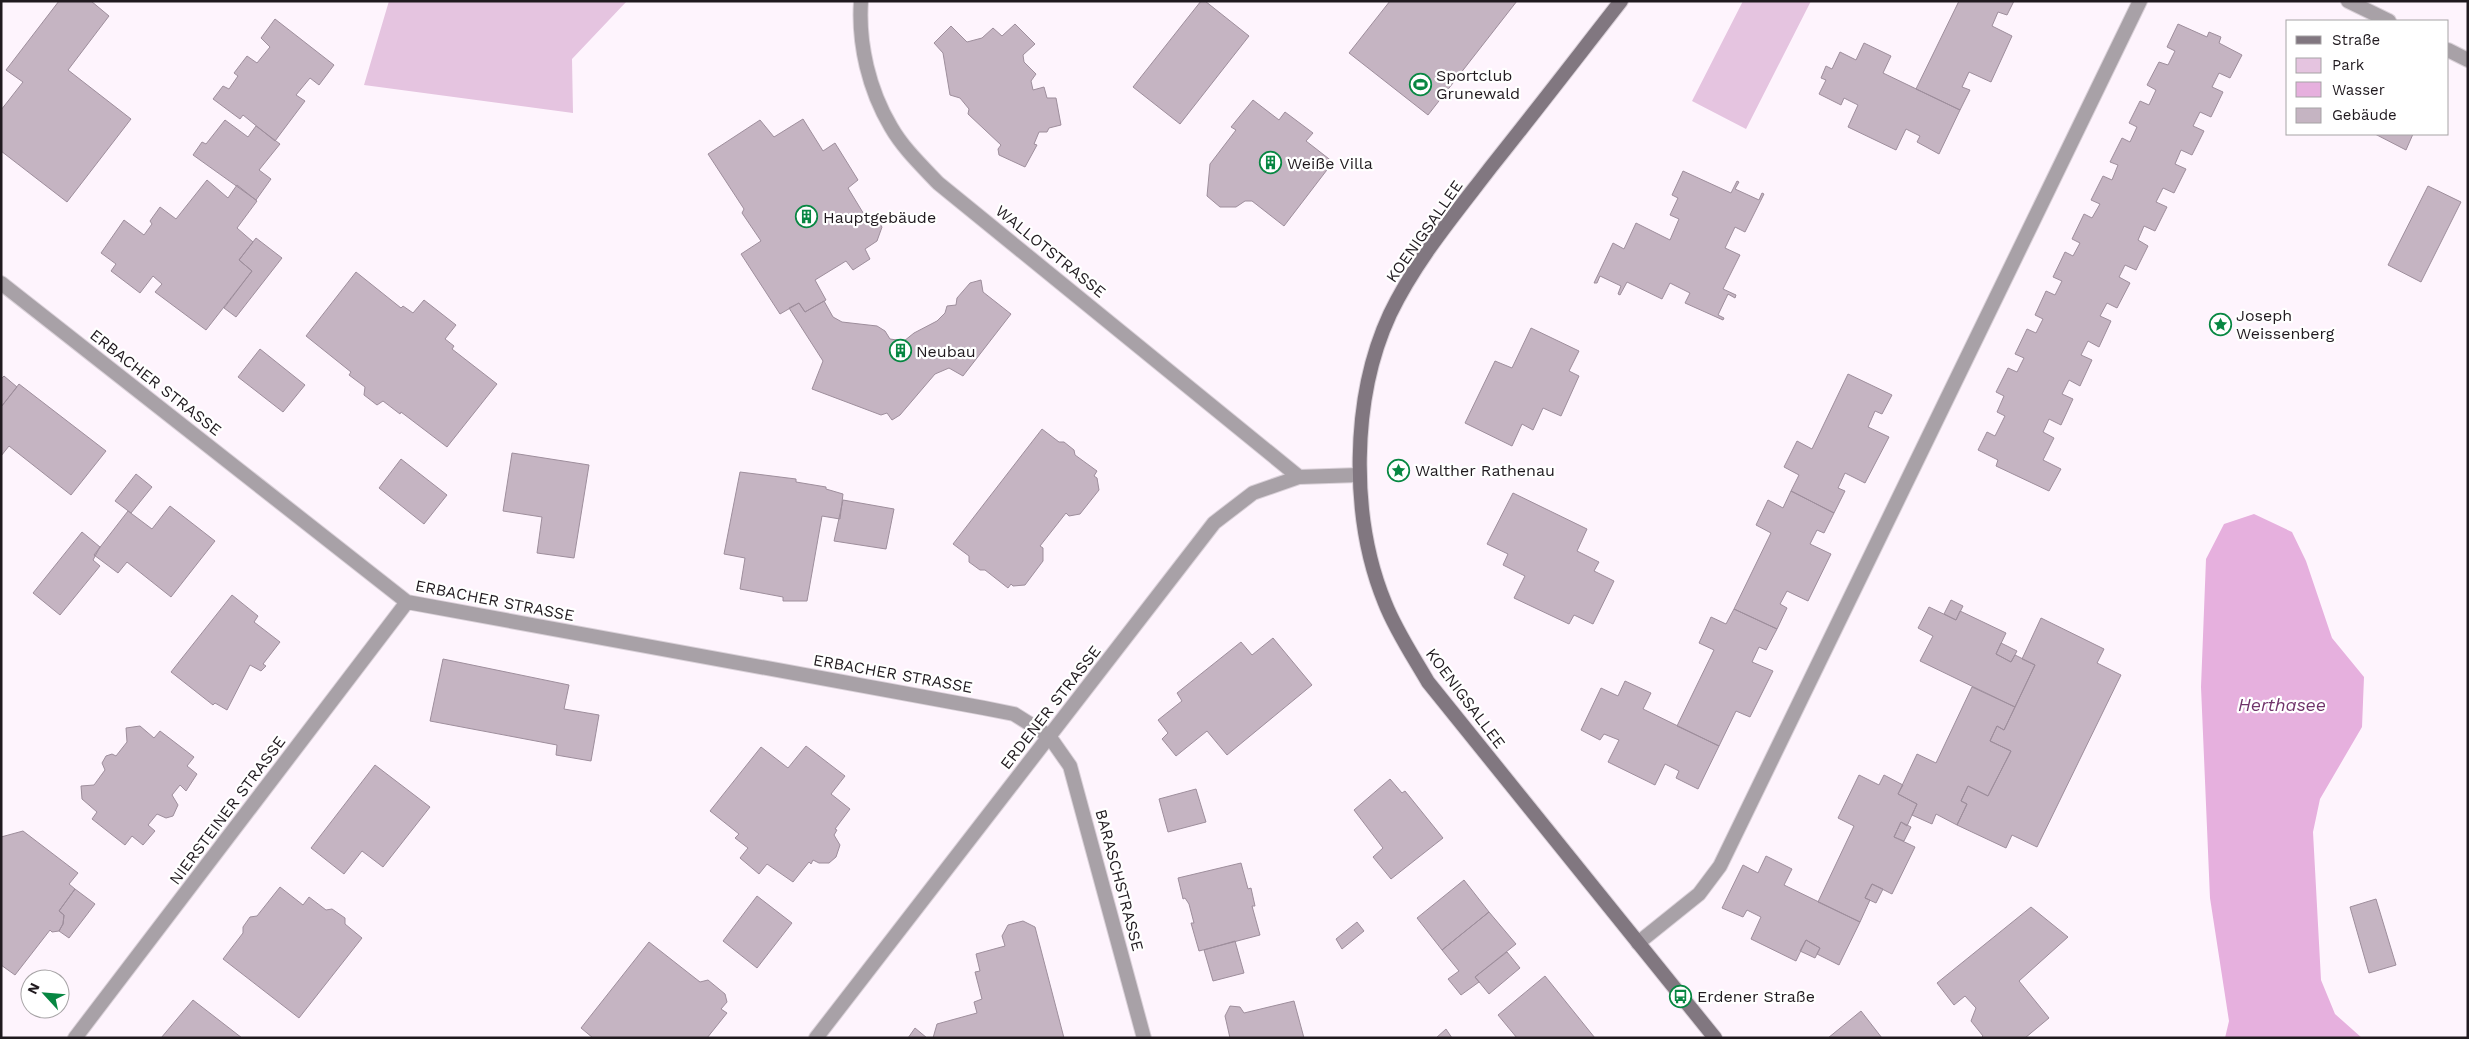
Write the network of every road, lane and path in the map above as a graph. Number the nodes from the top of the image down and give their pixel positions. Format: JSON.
{"nodes":[{"id":1,"x":861,"y":1,"type":"edge"},
{"id":2,"x":1621,"y":1,"type":"edge"},
{"id":3,"x":2140,"y":1,"type":"edge"},
{"id":4,"x":2348,"y":1,"type":"edge"},
{"id":5,"x":2387,"y":20,"type":"edge"},
{"id":6,"x":2449,"y":50,"type":"edge"},
{"id":7,"x":2468,"y":60,"type":"edge"},
{"id":8,"x":1,"y":283,"type":"edge"},
{"id":9,"x":1359,"y":475,"type":"junction"},
{"id":10,"x":1299,"y":477,"type":"junction"},
{"id":11,"x":407,"y":602,"type":"junction"},
{"id":12,"x":1049,"y":736,"type":"junction"},
{"id":13,"x":1638,"y":943,"type":"junction"},
{"id":14,"x":75,"y":1038,"type":"edge"},
{"id":15,"x":816,"y":1038,"type":"edge"},
{"id":16,"x":1144,"y":1038,"type":"edge"},
{"id":17,"x":1715,"y":1038,"type":"edge"}],
"edges":[{"from":1,"to":10,"type":"street","name":"WALLOTSTRASSE"},
{"from":2,"to":9,"type":"main road","name":"KOENIGSALLEE"},
{"from":3,"to":13,"type":"street"},
{"from":4,"to":5,"type":"street"},
{"from":6,"to":7,"type":"street"},
{"from":8,"to":11,"type":"street","name":"ERBACHER STRASSE"},
{"from":9,"to":10,"type":"street","name":"ERDENER STRASSE"},
{"from":9,"to":13,"type":"main road","name":"KOENIGSALLEE"},
{"from":10,"to":12,"type":"street","name":"ERDENER STRASSE"},
{"from":11,"to":12,"type":"street","name":"ERBACHER STRASSE"},
{"from":11,"to":14,"type":"street","name":"NIERSTEINER STRASSE"},
{"from":12,"to":15,"type":"street","name":"ERDENER STRASSE"},
{"from":12,"to":16,"type":"street","name":"BARASCHSTRASSE"},
{"from":13,"to":17,"type":"main road","name":"KOENIGSALLEE"}]}
